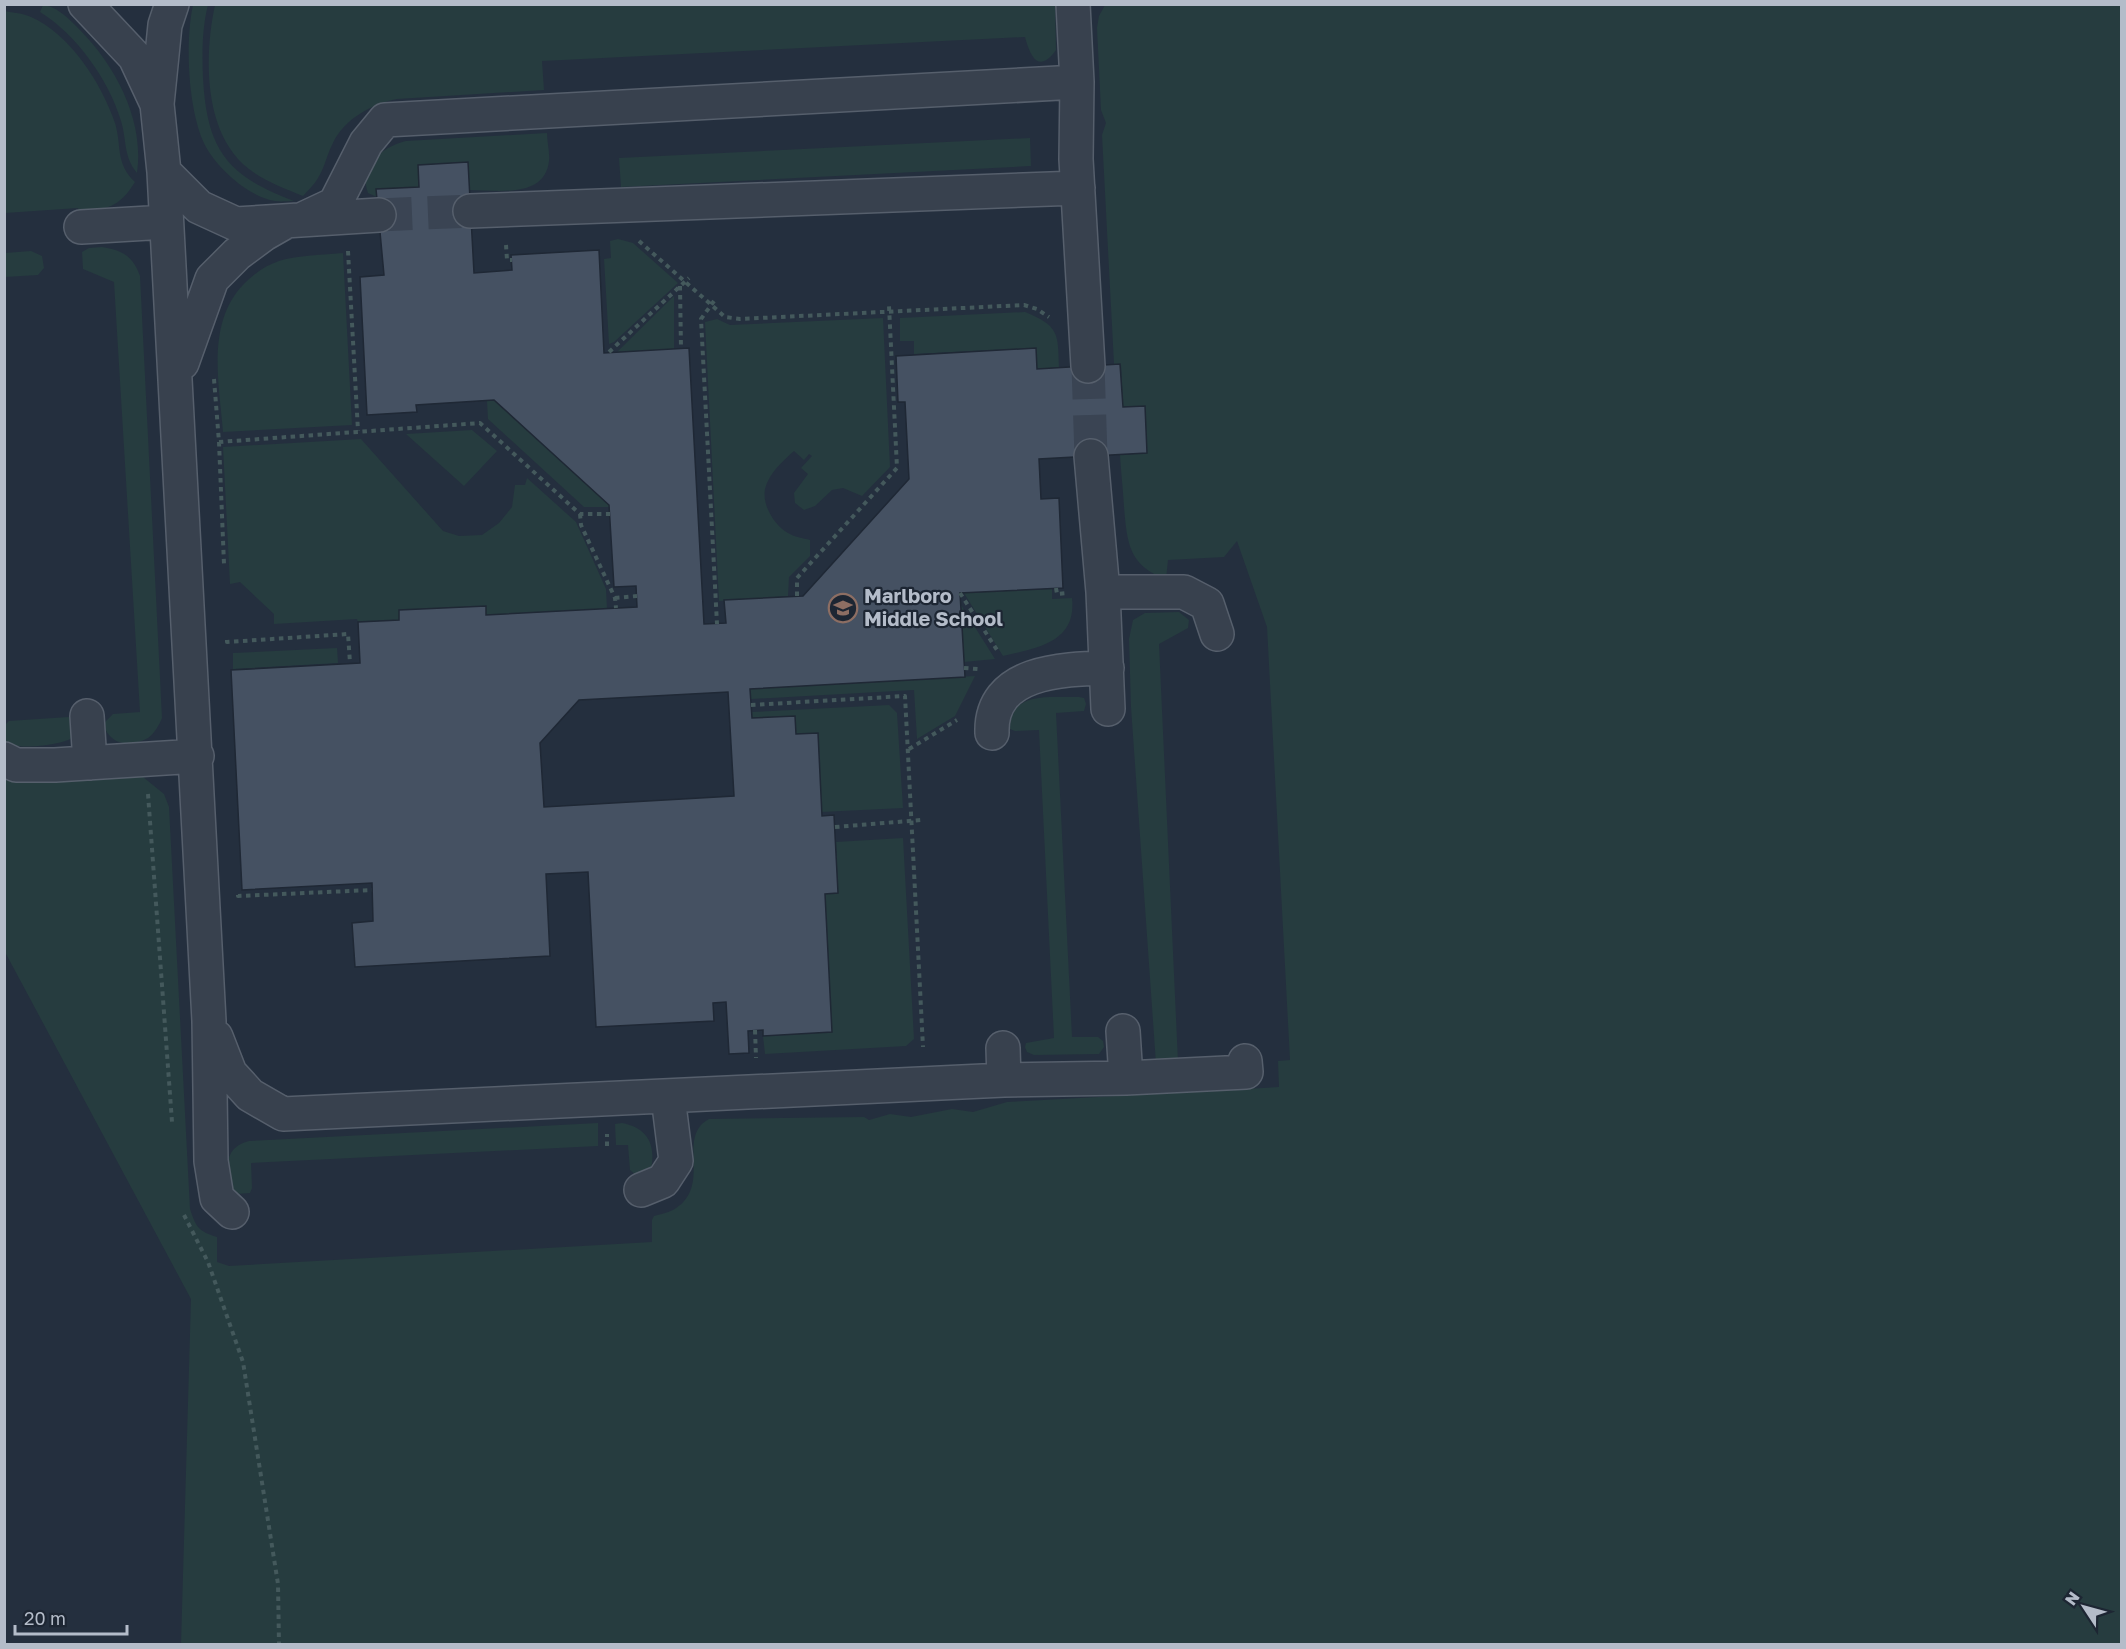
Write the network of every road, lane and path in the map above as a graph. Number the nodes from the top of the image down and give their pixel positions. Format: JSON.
{"nodes":[{"id":1,"x":85,"y":4,"type":"edge"},
{"id":2,"x":172,"y":4,"type":"edge"},
{"id":3,"x":1072,"y":4,"type":"edge"},
{"id":4,"x":1077,"y":82,"type":"junction"},
{"id":5,"x":157,"y":104,"type":"junction"},
{"id":6,"x":164,"y":172,"type":"junction"},
{"id":7,"x":1078,"y":188,"type":"junction"},
{"id":8,"x":470,"y":211,"type":"tunnel mouth"},
{"id":9,"x":379,"y":215,"type":"tunnel mouth"},
{"id":10,"x":295,"y":219,"type":"junction"},
{"id":11,"x":166,"y":222,"type":"junction"},
{"id":12,"x":81,"y":227,"type":"dead end"},
{"id":13,"x":635,"y":238,"type":"dead end"},
{"id":14,"x":505,"y":241,"type":"dead end"},
{"id":15,"x":348,"y":248,"type":"dead end"},
{"id":16,"x":512,"y":260,"type":"dead end"},
{"id":17,"x":686,"y":280,"type":"junction"},
{"id":18,"x":680,"y":286,"type":"junction"},
{"id":19,"x":712,"y":303,"type":"junction"},
{"id":20,"x":889,"y":306,"type":"dead end"},
{"id":21,"x":889,"y":312,"type":"junction"},
{"id":22,"x":1052,"y":320,"type":"dead end"},
{"id":23,"x":681,"y":348,"type":"dead end"},
{"id":24,"x":609,"y":352,"type":"dead end"},
{"id":25,"x":1088,"y":366,"type":"tunnel mouth"},
{"id":26,"x":213,"y":369,"type":"dead end"},
{"id":27,"x":176,"y":382,"type":"junction"},
{"id":28,"x":358,"y":431,"type":"junction"},
{"id":29,"x":219,"y":442,"type":"junction"},
{"id":30,"x":1091,"y":456,"type":"tunnel mouth"},
{"id":31,"x":580,"y":514,"type":"junction"},
{"id":32,"x":610,"y":514,"type":"dead end"},
{"id":33,"x":224,"y":571,"type":"dead end"},
{"id":34,"x":1056,"y":588,"type":"dead end"},
{"id":35,"x":1091,"y":592,"type":"junction"},
{"id":36,"x":960,"y":593,"type":"dead end"},
{"id":37,"x":637,"y":596,"type":"dead end"},
{"id":38,"x":797,"y":596,"type":"dead end"},
{"id":39,"x":615,"y":598,"type":"junction"},
{"id":40,"x":616,"y":608,"type":"dead end"},
{"id":41,"x":717,"y":624,"type":"dead end"},
{"id":42,"x":226,"y":630,"type":"dead end"},
{"id":43,"x":1217,"y":634,"type":"dead end"},
{"id":44,"x":227,"y":642,"type":"junction"},
{"id":45,"x":227,"y":652,"type":"dead end"},
{"id":46,"x":350,"y":663,"type":"dead end"},
{"id":47,"x":1107,"y":668,"type":"junction"},
{"id":48,"x":1018,"y":683,"type":"junction"},
{"id":49,"x":751,"y":705,"type":"dead end"},
{"id":50,"x":1108,"y":709,"type":"dead end"},
{"id":51,"x":87,"y":716,"type":"dead end"},
{"id":52,"x":958,"y":719,"type":"dead end"},
{"id":53,"x":992,"y":733,"type":"dead end"},
{"id":54,"x":909,"y":749,"type":"junction"},
{"id":55,"x":196,"y":756,"type":"junction"},
{"id":56,"x":4,"y":759,"type":"edge"},
{"id":57,"x":90,"y":763,"type":"junction"},
{"id":58,"x":921,"y":820,"type":"dead end"},
{"id":59,"x":912,"y":821,"type":"junction"},
{"id":60,"x":835,"y":827,"type":"dead end"},
{"id":61,"x":238,"y":885,"type":"dead end"},
{"id":62,"x":372,"y":890,"type":"dead end"},
{"id":63,"x":209,"y":1021,"type":"junction"},
{"id":64,"x":755,"y":1030,"type":"dead end"},
{"id":65,"x":1123,"y":1032,"type":"dead end"},
{"id":66,"x":1003,"y":1048,"type":"dead end"},
{"id":67,"x":923,"y":1053,"type":"dead end"},
{"id":68,"x":756,"y":1061,"type":"dead end"},
{"id":69,"x":1245,"y":1061,"type":"dead end"},
{"id":70,"x":1126,"y":1078,"type":"junction"},
{"id":71,"x":1004,"y":1080,"type":"junction"},
{"id":72,"x":668,"y":1096,"type":"junction"},
{"id":73,"x":610,"y":1099,"type":"junction"},
{"id":74,"x":607,"y":1146,"type":"dead end"},
{"id":75,"x":641,"y":1190,"type":"dead end"},
{"id":76,"x":232,"y":1212,"type":"dead end"}],
"edges":[{"from":1,"to":5,"type":"lane"},
{"from":2,"to":5,"type":"lane"},
{"from":3,"to":4,"type":"lane"},
{"from":4,"to":7,"type":"lane"},
{"from":4,"to":10,"type":"lane"},
{"from":5,"to":6,"type":"lane"},
{"from":6,"to":10,"type":"lane"},
{"from":6,"to":11,"type":"lane"},
{"from":7,"to":8,"type":"lane"},
{"from":7,"to":25,"type":"lane"},
{"from":9,"to":10,"type":"lane"},
{"from":10,"to":27,"type":"lane"},
{"from":11,"to":12,"type":"lane"},
{"from":11,"to":27,"type":"lane"},
{"from":13,"to":17,"type":"path"},
{"from":14,"to":16,"type":"path"},
{"from":15,"to":28,"type":"path"},
{"from":17,"to":18,"type":"path"},
{"from":17,"to":19,"type":"path"},
{"from":18,"to":23,"type":"path"},
{"from":18,"to":24,"type":"path"},
{"from":19,"to":21,"type":"path"},
{"from":19,"to":41,"type":"path"},
{"from":20,"to":21,"type":"path"},
{"from":21,"to":22,"type":"path"},
{"from":21,"to":38,"type":"path"},
{"from":26,"to":29,"type":"path"},
{"from":27,"to":55,"type":"lane"},
{"from":28,"to":29,"type":"path"},
{"from":28,"to":31,"type":"path"},
{"from":29,"to":33,"type":"path"},
{"from":30,"to":35,"type":"lane"},
{"from":31,"to":32,"type":"path"},
{"from":31,"to":39,"type":"path"},
{"from":34,"to":35,"type":"path"},
{"from":35,"to":43,"type":"lane"},
{"from":35,"to":47,"type":"lane"},
{"from":36,"to":48,"type":"path"},
{"from":37,"to":39,"type":"path"},
{"from":39,"to":40,"type":"path"},
{"from":42,"to":44,"type":"path"},
{"from":44,"to":45,"type":"path"},
{"from":44,"to":46,"type":"path"},
{"from":47,"to":48,"type":"lane"},
{"from":47,"to":50,"type":"lane"},
{"from":48,"to":53,"type":"lane"},
{"from":49,"to":54,"type":"path"},
{"from":51,"to":57,"type":"lane"},
{"from":52,"to":54,"type":"path"},
{"from":54,"to":59,"type":"path"},
{"from":55,"to":57,"type":"lane"},
{"from":55,"to":63,"type":"lane"},
{"from":56,"to":57,"type":"lane"},
{"from":58,"to":59,"type":"path"},
{"from":59,"to":60,"type":"path"},
{"from":59,"to":67,"type":"path"},
{"from":61,"to":62,"type":"path"},
{"from":63,"to":73,"type":"lane"},
{"from":63,"to":76,"type":"lane"},
{"from":64,"to":68,"type":"path"},
{"from":65,"to":70,"type":"lane"},
{"from":66,"to":71,"type":"lane"},
{"from":69,"to":70,"type":"lane"},
{"from":70,"to":71,"type":"lane"},
{"from":71,"to":72,"type":"lane"},
{"from":72,"to":73,"type":"lane"},
{"from":72,"to":75,"type":"lane"},
{"from":73,"to":74,"type":"path"}]}
